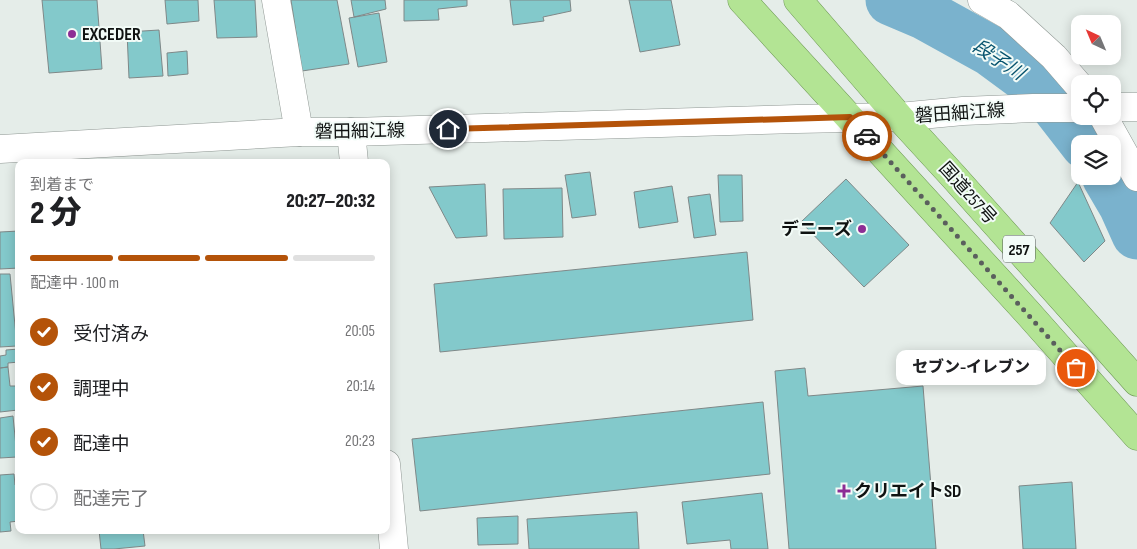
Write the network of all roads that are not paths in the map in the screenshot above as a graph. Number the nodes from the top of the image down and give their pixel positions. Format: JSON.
{"nodes":[{"id":1,"x":276,"y":0,"type":"edge"},
{"id":2,"x":742,"y":0,"type":"edge"},
{"id":3,"x":798,"y":0,"type":"edge"},
{"id":4,"x":982,"y":0,"type":"edge"},
{"id":5,"x":1071,"y":77,"type":"edge"},
{"id":6,"x":1137,"y":107,"type":"edge"},
{"id":7,"x":1071,"y":108,"type":"edge"},
{"id":8,"x":1121,"y":108,"type":"edge"},
{"id":9,"x":850,"y":117,"type":"junction"},
{"id":10,"x":899,"y":117,"type":"junction"},
{"id":11,"x":1108,"y":125,"type":"edge"},
{"id":12,"x":299,"y":132,"type":"junction"},
{"id":13,"x":351,"y":132,"type":"junction"},
{"id":14,"x":0,"y":149,"type":"edge"},
{"id":15,"x":354,"y":159,"type":"edge"},
{"id":16,"x":1137,"y":177,"type":"edge"},
{"id":17,"x":1137,"y":382,"type":"edge"},
{"id":18,"x":1137,"y":436,"type":"edge"},
{"id":19,"x":390,"y":506,"type":"edge"},
{"id":20,"x":394,"y":549,"type":"edge"}],
"edges":[{"from":1,"to":12,"type":"main road"},
{"from":2,"to":9,"type":"highway","number":"257"},
{"from":3,"to":10,"type":"highway","number":"257"},
{"from":4,"to":5,"type":"main road"},
{"from":6,"to":8,"type":"main road"},
{"from":7,"to":10,"type":"main road","name":"磐田細江線"},
{"from":9,"to":10,"type":"main road","name":"磐田細江線"},
{"from":9,"to":13,"type":"main road","name":"磐田細江線"},
{"from":9,"to":18,"type":"highway","name":"国道257号","number":"257"},
{"from":10,"to":17,"type":"highway","name":"国道257号","number":"257"},
{"from":11,"to":16,"type":"main road"},
{"from":12,"to":13,"type":"main road","name":"磐田細江線"},
{"from":12,"to":14,"type":"main road","name":"磐田細江線"},
{"from":13,"to":15,"type":"main road"},
{"from":19,"to":20,"type":"main road"}]}
